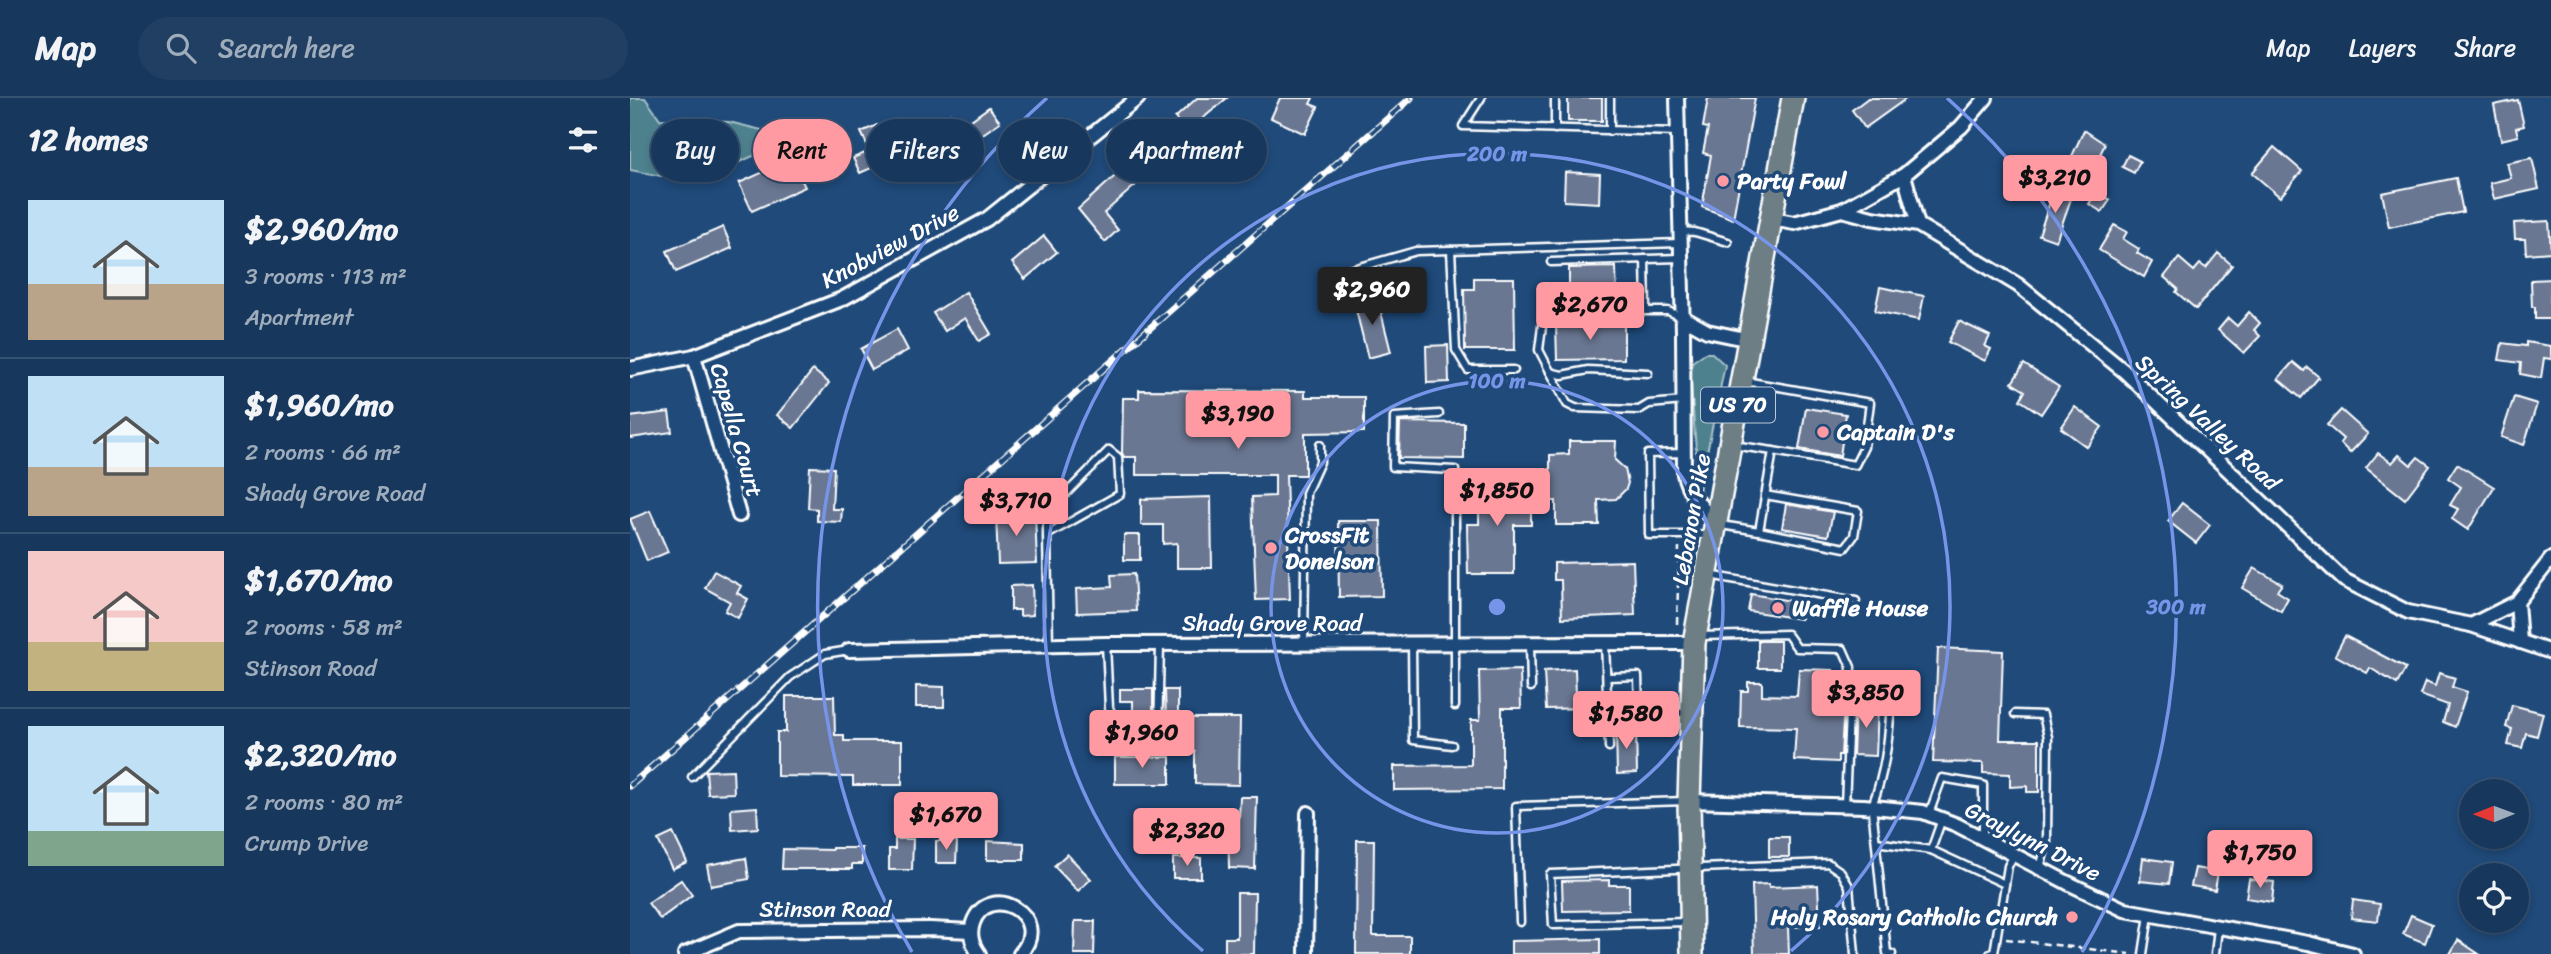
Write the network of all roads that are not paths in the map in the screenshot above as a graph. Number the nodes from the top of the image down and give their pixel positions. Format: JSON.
{"nodes":[{"id":1,"x":1138,"y":98,"type":"edge"},
{"id":2,"x":1481,"y":98,"type":"edge"},
{"id":3,"x":1555,"y":98,"type":"edge"},
{"id":4,"x":1610,"y":98,"type":"edge"},
{"id":5,"x":1677,"y":98,"type":"edge"},
{"id":6,"x":1793,"y":98,"type":"edge"},
{"id":7,"x":1986,"y":98,"type":"edge"},
{"id":8,"x":1555,"y":129,"type":"junction"},
{"id":9,"x":1610,"y":131,"type":"junction"},
{"id":10,"x":1678,"y":132,"type":"junction"},
{"id":11,"x":1903,"y":175,"type":"junction"},
{"id":12,"x":1842,"y":210,"type":"junction"},
{"id":13,"x":1772,"y":219,"type":"junction"},
{"id":14,"x":1918,"y":225,"type":"junction"},
{"id":15,"x":1680,"y":237,"type":"junction"},
{"id":16,"x":1728,"y":242,"type":"dead end"},
{"id":17,"x":1451,"y":250,"type":"junction"},
{"id":18,"x":1680,"y":258,"type":"junction"},
{"id":19,"x":1645,"y":259,"type":"junction"},
{"id":20,"x":1551,"y":262,"type":"dead end"},
{"id":21,"x":1332,"y":275,"type":"dead end"},
{"id":22,"x":1646,"y":310,"type":"junction"},
{"id":23,"x":1682,"y":317,"type":"junction"},
{"id":24,"x":1750,"y":340,"type":"junction"},
{"id":25,"x":694,"y":356,"type":"junction"},
{"id":26,"x":630,"y":369,"type":"edge"},
{"id":27,"x":1514,"y":370,"type":"dead end"},
{"id":28,"x":1550,"y":372,"type":"junction"},
{"id":29,"x":1648,"y":373,"type":"dead end"},
{"id":30,"x":1743,"y":381,"type":"junction"},
{"id":31,"x":1684,"y":401,"type":"junction"},
{"id":32,"x":1439,"y":414,"type":"dead end"},
{"id":33,"x":1320,"y":444,"type":"dead end"},
{"id":34,"x":1731,"y":445,"type":"junction"},
{"id":35,"x":1773,"y":451,"type":"junction"},
{"id":36,"x":1684,"y":453,"type":"junction"},
{"id":37,"x":1765,"y":495,"type":"junction"},
{"id":38,"x":739,"y":515,"type":"dead end"},
{"id":39,"x":1715,"y":529,"type":"junction"},
{"id":40,"x":1759,"y":531,"type":"junction"},
{"id":41,"x":1047,"y":535,"type":"junction"},
{"id":42,"x":2551,"y":559,"type":"edge"},
{"id":43,"x":1707,"y":575,"type":"junction"},
{"id":44,"x":1856,"y":601,"type":"dead end"},
{"id":45,"x":2517,"y":602,"type":"junction"},
{"id":46,"x":2471,"y":625,"type":"junction"},
{"id":47,"x":1695,"y":639,"type":"junction"},
{"id":48,"x":1454,"y":642,"type":"junction"},
{"id":49,"x":1530,"y":642,"type":"junction"},
{"id":50,"x":1605,"y":642,"type":"junction"},
{"id":51,"x":2521,"y":642,"type":"junction"},
{"id":52,"x":1412,"y":643,"type":"junction"},
{"id":53,"x":1106,"y":644,"type":"junction"},
{"id":54,"x":1304,"y":644,"type":"junction"},
{"id":55,"x":1049,"y":645,"type":"junction"},
{"id":56,"x":1160,"y":645,"type":"junction"},
{"id":57,"x":849,"y":650,"type":"joint"},
{"id":58,"x":2551,"y":652,"type":"edge"},
{"id":59,"x":1606,"y":677,"type":"junction"},
{"id":60,"x":1892,"y":682,"type":"dead end"},
{"id":61,"x":1531,"y":687,"type":"dead end"},
{"id":62,"x":1455,"y":706,"type":"dead end"},
{"id":63,"x":1692,"y":713,"type":"junction"},
{"id":64,"x":2015,"y":714,"type":"dead end"},
{"id":65,"x":1452,"y":745,"type":"dead end"},
{"id":66,"x":1609,"y":747,"type":"dead end"},
{"id":67,"x":692,"y":777,"type":"dead end"},
{"id":68,"x":1689,"y":801,"type":"junction"},
{"id":69,"x":1845,"y":805,"type":"junction"},
{"id":70,"x":1872,"y":806,"type":"junction"},
{"id":71,"x":1308,"y":813,"type":"dead end"},
{"id":72,"x":1928,"y":814,"type":"junction"},
{"id":73,"x":1942,"y":819,"type":"junction"},
{"id":74,"x":1983,"y":839,"type":"junction"},
{"id":75,"x":1875,"y":842,"type":"junction"},
{"id":76,"x":1931,"y":850,"type":"junction"},
{"id":77,"x":2014,"y":855,"type":"junction"},
{"id":78,"x":2040,"y":868,"type":"junction"},
{"id":79,"x":1689,"y":869,"type":"junction"},
{"id":80,"x":2005,"y":884,"type":"junction"},
{"id":81,"x":2149,"y":915,"type":"junction"},
{"id":82,"x":1520,"y":922,"type":"dead end"},
{"id":83,"x":1689,"y":922,"type":"junction"},
{"id":84,"x":2218,"y":928,"type":"junction"},
{"id":85,"x":971,"y":931,"type":"junction"},
{"id":86,"x":2307,"y":948,"type":"edge"},
{"id":87,"x":685,"y":954,"type":"edge"},
{"id":88,"x":979,"y":954,"type":"edge"},
{"id":89,"x":1020,"y":954,"type":"edge"},
{"id":90,"x":1306,"y":954,"type":"edge"},
{"id":91,"x":1692,"y":954,"type":"edge"},
{"id":92,"x":1855,"y":954,"type":"edge"},
{"id":93,"x":1892,"y":954,"type":"edge"},
{"id":94,"x":1990,"y":954,"type":"edge"},
{"id":95,"x":2143,"y":954,"type":"edge"},
{"id":96,"x":2215,"y":954,"type":"edge"},
{"id":97,"x":2353,"y":954,"type":"edge"}],
"edges":[{"from":1,"to":25,"type":"street","name":"Knobview Drive"},
{"from":2,"to":8,"type":"lane"},
{"from":3,"to":8,"type":"lane"},
{"from":4,"to":9,"type":"lane"},
{"from":5,"to":10,"type":"street"},
{"from":6,"to":13,"type":"main road","name":"Lebanon Pike","number":"US 70"},
{"from":7,"to":11,"type":"street"},
{"from":8,"to":9,"type":"lane"},
{"from":9,"to":10,"type":"lane"},
{"from":10,"to":15,"type":"street"},
{"from":11,"to":12,"type":"street"},
{"from":11,"to":14,"type":"street"},
{"from":12,"to":13,"type":"street"},
{"from":12,"to":14,"type":"street","name":"Spring Valley Road"},
{"from":13,"to":24,"type":"main road","name":"Lebanon Pike","number":"US 70"},
{"from":14,"to":46,"type":"street","name":"Spring Valley Road"},
{"from":15,"to":16,"type":"lane"},
{"from":15,"to":17,"type":"lane"},
{"from":15,"to":18,"type":"street"},
{"from":17,"to":21,"type":"lane"},
{"from":17,"to":27,"type":"lane"},
{"from":18,"to":19,"type":"lane"},
{"from":18,"to":23,"type":"street"},
{"from":19,"to":20,"type":"lane"},
{"from":19,"to":22,"type":"lane"},
{"from":22,"to":23,"type":"lane"},
{"from":22,"to":28,"type":"lane"},
{"from":23,"to":24,"type":"street"},
{"from":23,"to":31,"type":"street"},
{"from":24,"to":30,"type":"main road","name":"Lebanon Pike","number":"US 70"},
{"from":25,"to":26,"type":"street","name":"Knobview Drive"},
{"from":25,"to":38,"type":"street","name":"Capella Court"},
{"from":28,"to":29,"type":"lane"},
{"from":28,"to":31,"type":"lane"},
{"from":30,"to":34,"type":"main road","name":"Lebanon Pike","number":"US 70"},
{"from":30,"to":35,"type":"lane"},
{"from":31,"to":36,"type":"street"},
{"from":32,"to":48,"type":"lane"},
{"from":33,"to":54,"type":"lane"},
{"from":34,"to":35,"type":"lane"},
{"from":34,"to":39,"type":"main road","name":"Lebanon Pike","number":"US 70"},
{"from":35,"to":37,"type":"lane"},
{"from":36,"to":39,"type":"street"},
{"from":36,"to":39,"type":"lane"},
{"from":37,"to":40,"type":"lane"},
{"from":37,"to":40,"type":"lane"},
{"from":39,"to":40,"type":"lane"},
{"from":39,"to":43,"type":"main road","name":"Lebanon Pike","number":"US 70"},
{"from":41,"to":41,"type":"lane"},
{"from":41,"to":55,"type":"lane"},
{"from":42,"to":45,"type":"street"},
{"from":43,"to":44,"type":"lane"},
{"from":43,"to":47,"type":"main road","name":"Lebanon Pike","number":"US 70"},
{"from":45,"to":46,"type":"street"},
{"from":45,"to":51,"type":"street"},
{"from":46,"to":51,"type":"street","name":"Spring Valley Road"},
{"from":47,"to":50,"type":"street","name":"Shady Grove Road"},
{"from":47,"to":63,"type":"main road","name":"Lebanon Pike","number":"US 70"},
{"from":47,"to":69,"type":"lane"},
{"from":48,"to":49,"type":"street","name":"Shady Grove Road"},
{"from":48,"to":52,"type":"street","name":"Shady Grove Road"},
{"from":48,"to":62,"type":"lane"},
{"from":49,"to":50,"type":"street","name":"Shady Grove Road"},
{"from":49,"to":61,"type":"lane"},
{"from":50,"to":59,"type":"lane"},
{"from":51,"to":58,"type":"street","name":"Spring Valley Road"},
{"from":52,"to":54,"type":"street","name":"Shady Grove Road"},
{"from":52,"to":65,"type":"lane"},
{"from":53,"to":55,"type":"street","name":"Shady Grove Road"},
{"from":53,"to":56,"type":"street","name":"Shady Grove Road"},
{"from":53,"to":56,"type":"lane"},
{"from":54,"to":56,"type":"street","name":"Shady Grove Road"},
{"from":55,"to":57,"type":"street","name":"Shady Grove Road"},
{"from":57,"to":67,"type":"lane"},
{"from":59,"to":63,"type":"lane"},
{"from":59,"to":66,"type":"lane"},
{"from":60,"to":70,"type":"lane"},
{"from":63,"to":68,"type":"main road","name":"Lebanon Pike","number":"US 70"},
{"from":64,"to":78,"type":"lane"},
{"from":68,"to":69,"type":"street","name":"Graylynn Drive"},
{"from":68,"to":79,"type":"main road","name":"Lebanon Pike","number":"US 70"},
{"from":68,"to":82,"type":"lane"},
{"from":69,"to":70,"type":"street","name":"Graylynn Drive"},
{"from":70,"to":72,"type":"street","name":"Graylynn Drive"},
{"from":70,"to":75,"type":"lane"},
{"from":71,"to":90,"type":"street"},
{"from":72,"to":73,"type":"street","name":"Graylynn Drive"},
{"from":72,"to":74,"type":"lane"},
{"from":73,"to":74,"type":"street","name":"Graylynn Drive"},
{"from":73,"to":76,"type":"lane"},
{"from":74,"to":77,"type":"street","name":"Graylynn Drive"},
{"from":75,"to":76,"type":"lane"},
{"from":75,"to":93,"type":"lane"},
{"from":76,"to":80,"type":"lane"},
{"from":77,"to":78,"type":"street","name":"Graylynn Drive"},
{"from":77,"to":80,"type":"lane"},
{"from":78,"to":81,"type":"street","name":"Graylynn Drive"},
{"from":79,"to":83,"type":"main road","name":"Lebanon Pike","number":"US 70"},
{"from":79,"to":83,"type":"lane"},
{"from":79,"to":92,"type":"lane"},
{"from":80,"to":94,"type":"lane"},
{"from":81,"to":84,"type":"street","name":"Graylynn Drive"},
{"from":81,"to":95,"type":"lane"},
{"from":83,"to":91,"type":"main road","name":"Lebanon Pike","number":"US 70"},
{"from":84,"to":86,"type":"street","name":"Graylynn Drive"},
{"from":84,"to":96,"type":"lane"},
{"from":85,"to":87,"type":"street","name":"Stinson Road"},
{"from":85,"to":88,"type":"street"},
{"from":85,"to":89,"type":"street"},
{"from":86,"to":97,"type":"street","name":"Graylynn Drive"}]}
